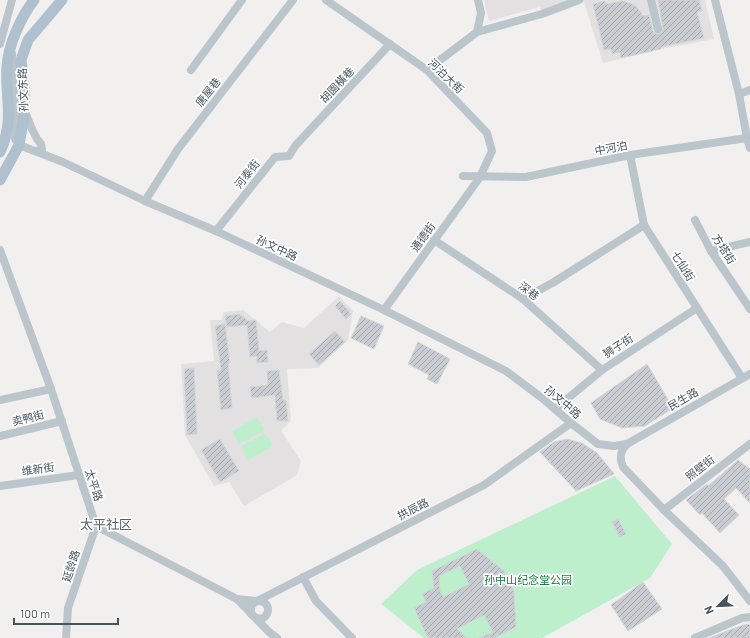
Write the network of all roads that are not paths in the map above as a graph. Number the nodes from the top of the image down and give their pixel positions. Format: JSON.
{"nodes":[{"id":1,"x":12,"y":0,"type":"edge"},
{"id":2,"x":34,"y":0,"type":"edge"},
{"id":3,"x":62,"y":0,"type":"edge"},
{"id":4,"x":242,"y":0,"type":"edge"},
{"id":5,"x":293,"y":0,"type":"edge"},
{"id":6,"x":326,"y":0,"type":"edge"},
{"id":7,"x":478,"y":0,"type":"edge"},
{"id":8,"x":579,"y":0,"type":"edge"},
{"id":9,"x":651,"y":0,"type":"edge"},
{"id":10,"x":715,"y":0,"type":"edge"},
{"id":11,"x":658,"y":29,"type":"dead end"},
{"id":12,"x":478,"y":32,"type":"junction"},
{"id":13,"x":390,"y":44,"type":"junction"},
{"id":14,"x":6,"y":45,"type":"edge"},
{"id":15,"x":3,"y":70,"type":"edge"},
{"id":16,"x":191,"y":70,"type":"dead end"},
{"id":17,"x":427,"y":70,"type":"junction"},
{"id":18,"x":750,"y":90,"type":"edge"},
{"id":19,"x":739,"y":94,"type":"junction"},
{"id":20,"x":24,"y":109,"type":"junction"},
{"id":21,"x":747,"y":138,"type":"junction"},
{"id":22,"x":300,"y":140,"type":"joint"},
{"id":23,"x":19,"y":145,"type":"junction"},
{"id":24,"x":2,"y":147,"type":"edge"},
{"id":25,"x":750,"y":148,"type":"edge"},
{"id":26,"x":36,"y":151,"type":"junction"},
{"id":27,"x":630,"y":155,"type":"junction"},
{"id":28,"x":463,"y":176,"type":"dead end"},
{"id":29,"x":480,"y":177,"type":"junction"},
{"id":30,"x":0,"y":180,"type":"edge"},
{"id":31,"x":145,"y":201,"type":"junction"},
{"id":32,"x":695,"y":220,"type":"dead end"},
{"id":33,"x":644,"y":225,"type":"junction"},
{"id":34,"x":216,"y":231,"type":"junction"},
{"id":35,"x":434,"y":240,"type":"junction"},
{"id":36,"x":750,"y":242,"type":"edge"},
{"id":37,"x":0,"y":250,"type":"edge"},
{"id":38,"x":711,"y":251,"type":"junction"},
{"id":39,"x":523,"y":299,"type":"junction"},
{"id":40,"x":697,"y":308,"type":"junction"},
{"id":41,"x":750,"y":309,"type":"edge"},
{"id":42,"x":384,"y":310,"type":"junction"},
{"id":43,"x":602,"y":370,"type":"junction"},
{"id":44,"x":750,"y":374,"type":"edge"},
{"id":45,"x":742,"y":378,"type":"junction"},
{"id":46,"x":51,"y":389,"type":"junction"},
{"id":47,"x":0,"y":400,"type":"edge"},
{"id":48,"x":554,"y":409,"type":"junction"},
{"id":49,"x":62,"y":421,"type":"junction"},
{"id":50,"x":571,"y":423,"type":"junction"},
{"id":51,"x":0,"y":436,"type":"edge"},
{"id":52,"x":627,"y":444,"type":"junction"},
{"id":53,"x":750,"y":444,"type":"edge"},
{"id":54,"x":79,"y":474,"type":"junction"},
{"id":55,"x":0,"y":486,"type":"edge"},
{"id":56,"x":664,"y":510,"type":"junction"},
{"id":57,"x":96,"y":526,"type":"junction"},
{"id":58,"x":303,"y":577,"type":"junction"},
{"id":59,"x":271,"y":594,"type":"junction"},
{"id":60,"x":236,"y":599,"type":"junction"},
{"id":61,"x":257,"y":601,"type":"junction"},
{"id":62,"x":750,"y":601,"type":"edge"},
{"id":63,"x":266,"y":603,"type":"junction"},
{"id":64,"x":267,"y":615,"type":"junction"},
{"id":65,"x":254,"y":616,"type":"junction"},
{"id":66,"x":750,"y":617,"type":"edge"},
{"id":67,"x":267,"y":634,"type":"edge"},
{"id":68,"x":66,"y":638,"type":"edge"},
{"id":69,"x":276,"y":638,"type":"edge"},
{"id":70,"x":352,"y":638,"type":"edge"},
{"id":71,"x":695,"y":638,"type":"edge"}],
"edges":[{"from":1,"to":14,"type":"street"},
{"from":2,"to":14,"type":"main road","name":"孙文东路"},
{"from":3,"to":20,"type":"main road","name":"孙文东路"},
{"from":4,"to":16,"type":"street"},
{"from":5,"to":31,"type":"street","name":"唐屋巷"},
{"from":6,"to":13,"type":"street","name":"河泊大街"},
{"from":7,"to":12,"type":"street"},
{"from":8,"to":12,"type":"street"},
{"from":9,"to":11,"type":"street"},
{"from":10,"to":19,"type":"street"},
{"from":12,"to":17,"type":"street"},
{"from":13,"to":17,"type":"street","name":"河泊大街"},
{"from":13,"to":22,"type":"street","name":"胡園橫巷"},
{"from":14,"to":15,"type":"main road","name":"孙文东路"},
{"from":14,"to":23,"type":"street"},
{"from":15,"to":24,"type":"main road","name":"孙文东路"},
{"from":17,"to":29,"type":"street","name":"河泊大街"},
{"from":18,"to":19,"type":"street"},
{"from":19,"to":21,"type":"street"},
{"from":20,"to":23,"type":"main road","name":"孙文东路"},
{"from":20,"to":26,"type":"street"},
{"from":21,"to":25,"type":"street"},
{"from":21,"to":27,"type":"street","name":"中河泊"},
{"from":22,"to":34,"type":"street","name":"河泰街"},
{"from":23,"to":26,"type":"street","name":"孙文中路"},
{"from":23,"to":30,"type":"main road"},
{"from":26,"to":31,"type":"street","name":"孙文中路"},
{"from":27,"to":29,"type":"street","name":"中河泊"},
{"from":27,"to":33,"type":"street","name":"七仙街"},
{"from":28,"to":29,"type":"street","name":"中河泊"},
{"from":29,"to":35,"type":"street","name":"通德街"},
{"from":31,"to":34,"type":"street","name":"孙文中路"},
{"from":32,"to":38,"type":"street","name":"方塔街"},
{"from":33,"to":39,"type":"street"},
{"from":33,"to":40,"type":"street","name":"七仙街"},
{"from":34,"to":42,"type":"street","name":"孙文中路"},
{"from":35,"to":39,"type":"street","name":"深巷"},
{"from":35,"to":42,"type":"street","name":"通德街"},
{"from":36,"to":38,"type":"street"},
{"from":37,"to":46,"type":"street","name":"太平路"},
{"from":38,"to":41,"type":"street","name":"方塔街"},
{"from":39,"to":43,"type":"street","name":"深巷"},
{"from":40,"to":43,"type":"street","name":"狮子街"},
{"from":40,"to":45,"type":"street","name":"七仙街"},
{"from":42,"to":48,"type":"street","name":"孙文中路"},
{"from":43,"to":48,"type":"street","name":"狮子街"},
{"from":44,"to":45,"type":"street","name":"民生路"},
{"from":45,"to":52,"type":"street","name":"民生路"},
{"from":46,"to":47,"type":"street"},
{"from":46,"to":49,"type":"street","name":"太平路"},
{"from":48,"to":50,"type":"street","name":"孙文中路"},
{"from":49,"to":51,"type":"street","name":"卖鸭街"},
{"from":49,"to":54,"type":"street","name":"太平路"},
{"from":50,"to":52,"type":"street","name":"孙文中路"},
{"from":50,"to":58,"type":"street","name":"拱辰路"},
{"from":52,"to":56,"type":"street"},
{"from":53,"to":56,"type":"street","name":"照壁街"},
{"from":54,"to":55,"type":"street","name":"维新街"},
{"from":54,"to":57,"type":"street","name":"太平路"},
{"from":56,"to":62,"type":"street"},
{"from":57,"to":60,"type":"street"},
{"from":57,"to":68,"type":"street","name":"延龄路"},
{"from":58,"to":59,"type":"street","name":"拱辰路"},
{"from":58,"to":70,"type":"street"},
{"from":59,"to":61,"type":"street","name":"拱辰路"},
{"from":59,"to":63,"type":"street"},
{"from":60,"to":61,"type":"street"},
{"from":60,"to":65,"type":"street"},
{"from":61,"to":63,"type":"street"},
{"from":61,"to":65,"type":"street"},
{"from":63,"to":64,"type":"street"},
{"from":64,"to":65,"type":"street"},
{"from":64,"to":67,"type":"street"},
{"from":65,"to":67,"type":"street"},
{"from":66,"to":71,"type":"street"},
{"from":67,"to":69,"type":"street"}]}
